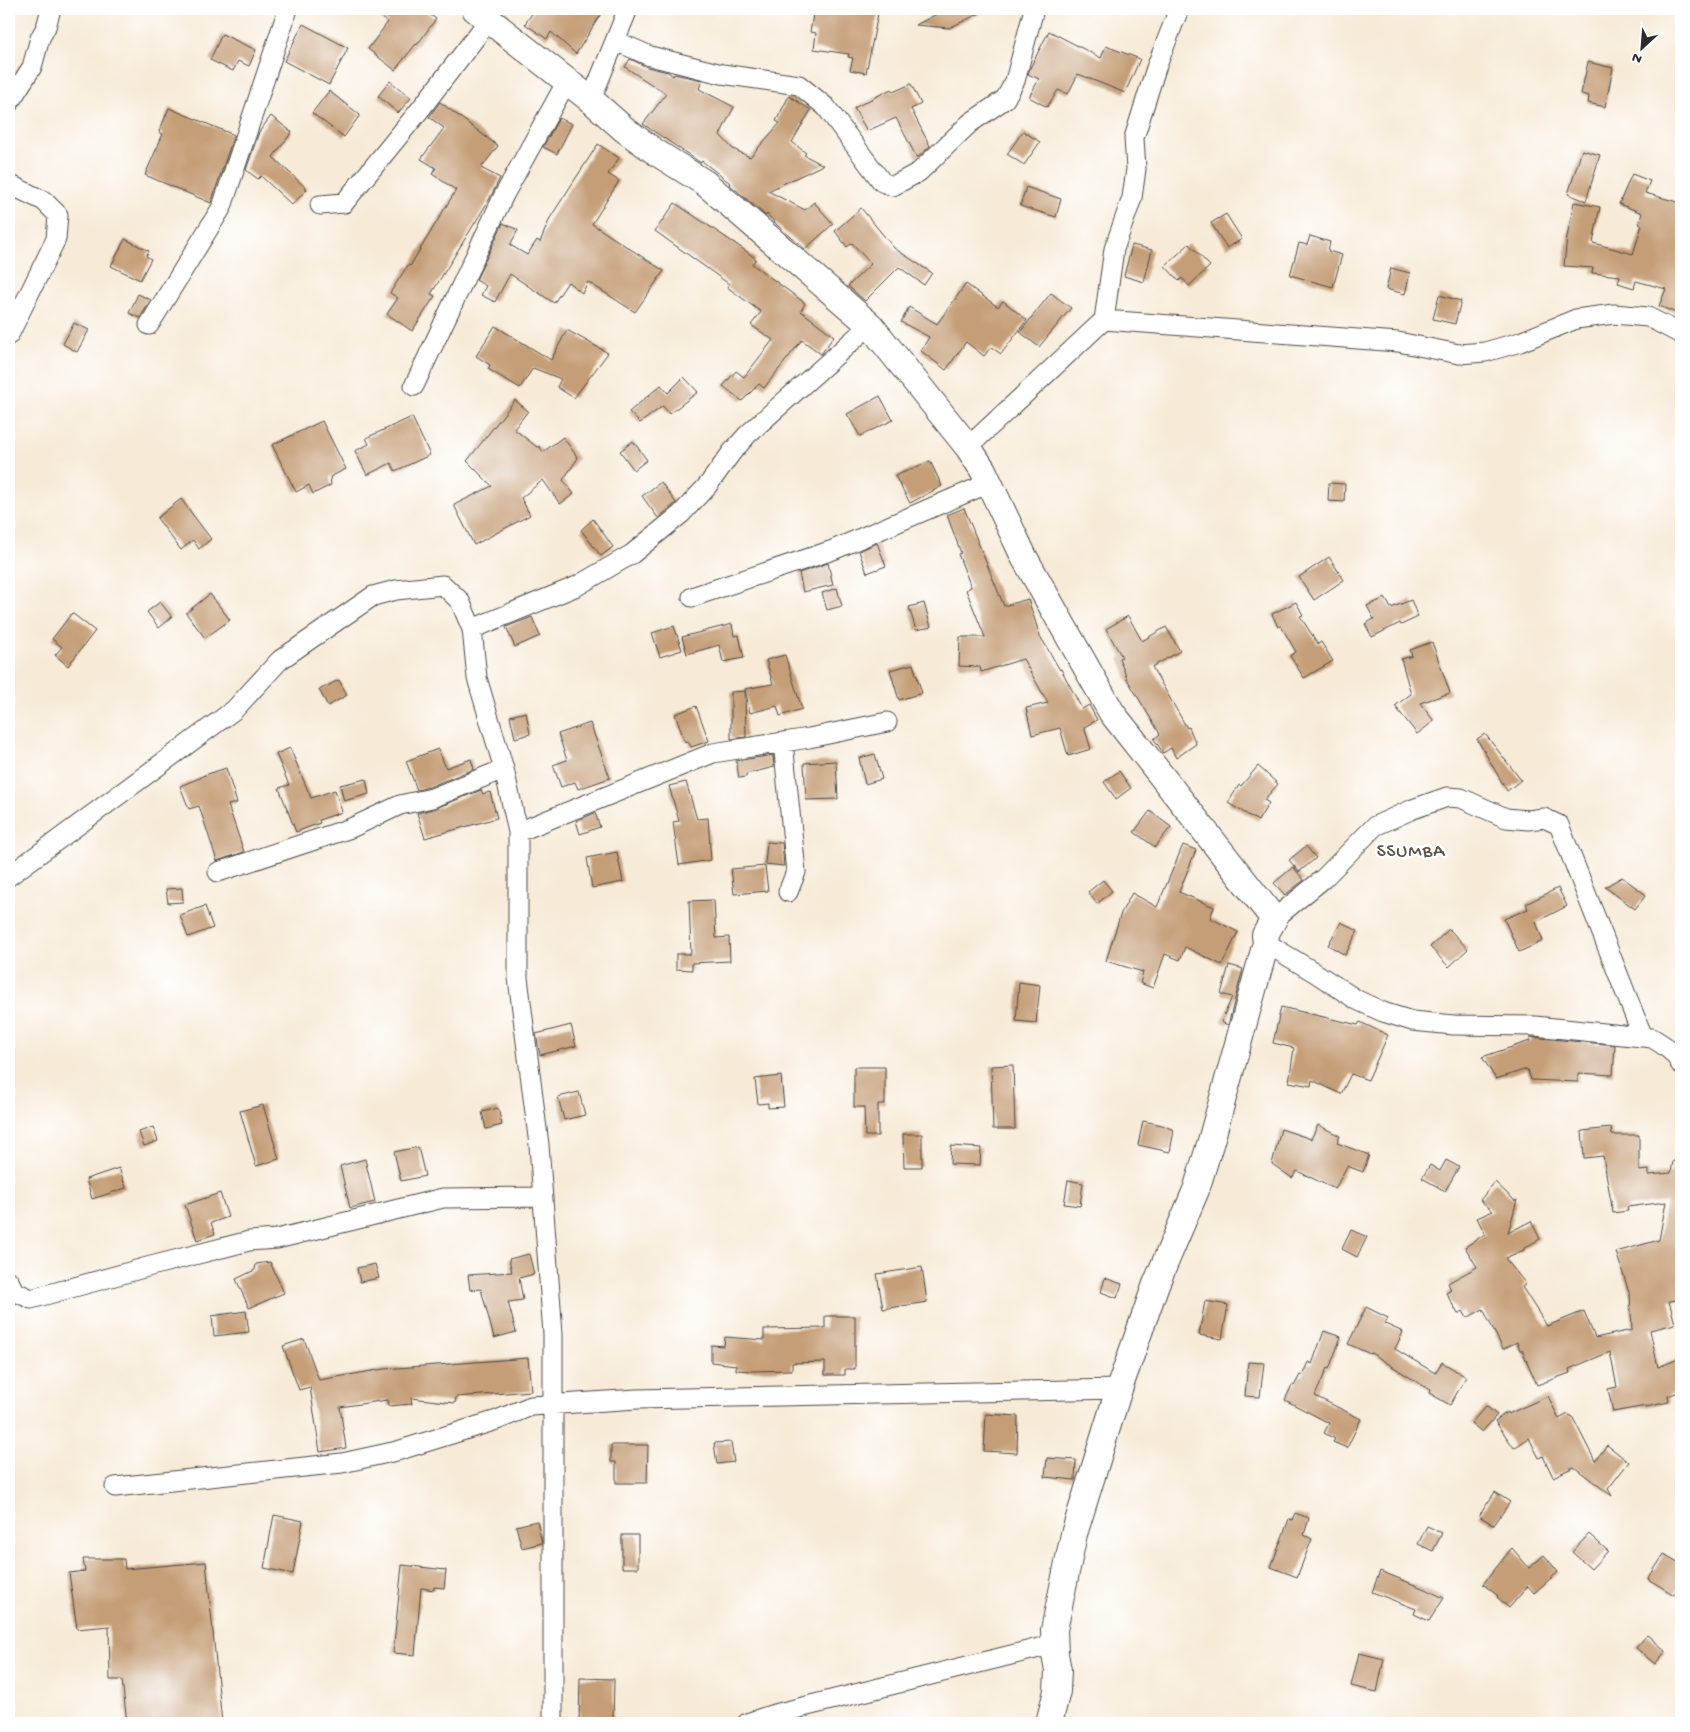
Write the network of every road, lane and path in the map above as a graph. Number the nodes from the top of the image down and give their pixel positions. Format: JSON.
{"nodes":[{"id":1,"x":52,"y":9,"type":"edge"},
{"id":2,"x":288,"y":9,"type":"edge"},
{"id":3,"x":628,"y":9,"type":"edge"},
{"id":4,"x":1034,"y":9,"type":"edge"},
{"id":5,"x":1179,"y":9,"type":"edge"},
{"id":6,"x":482,"y":14,"type":"edge"},
{"id":7,"x":616,"y":41,"type":"junction"},
{"id":8,"x":567,"y":81,"type":"junction"},
{"id":9,"x":591,"y":100,"type":"junction"},
{"id":10,"x":9,"y":103,"type":"edge"},
{"id":11,"x":9,"y":184,"type":"edge"},
{"id":12,"x":320,"y":205,"type":"dead end"},
{"id":13,"x":1104,"y":320,"type":"junction"},
{"id":14,"x":149,"y":325,"type":"dead end"},
{"id":15,"x":870,"y":325,"type":"junction"},
{"id":16,"x":1681,"y":334,"type":"edge"},
{"id":17,"x":9,"y":335,"type":"edge"},
{"id":18,"x":414,"y":386,"type":"dead end"},
{"id":19,"x":968,"y":446,"type":"junction"},
{"id":20,"x":989,"y":483,"type":"junction"},
{"id":21,"x":692,"y":597,"type":"dead end"},
{"id":22,"x":472,"y":629,"type":"junction"},
{"id":23,"x":888,"y":722,"type":"dead end"},
{"id":24,"x":783,"y":742,"type":"junction"},
{"id":25,"x":504,"y":769,"type":"junction"},
{"id":26,"x":518,"y":832,"type":"junction"},
{"id":27,"x":218,"y":872,"type":"dead end"},
{"id":28,"x":9,"y":876,"type":"edge"},
{"id":29,"x":788,"y":892,"type":"dead end"},
{"id":30,"x":1270,"y":931,"type":"junction"},
{"id":31,"x":1643,"y":1037,"type":"junction"},
{"id":32,"x":1673,"y":1043,"type":"edge"},
{"id":33,"x":1681,"y":1065,"type":"edge"},
{"id":34,"x":543,"y":1197,"type":"junction"},
{"id":35,"x":9,"y":1281,"type":"edge"},
{"id":36,"x":1119,"y":1389,"type":"junction"},
{"id":37,"x":553,"y":1405,"type":"junction"},
{"id":38,"x":115,"y":1487,"type":"dead end"},
{"id":39,"x":1055,"y":1644,"type":"junction"},
{"id":40,"x":553,"y":1723,"type":"edge"},
{"id":41,"x":747,"y":1723,"type":"edge"},
{"id":42,"x":1048,"y":1723,"type":"edge"}],
"edges":[{"from":1,"to":10,"type":"street"},
{"from":2,"to":14,"type":"street"},
{"from":3,"to":7,"type":"street"},
{"from":4,"to":7,"type":"street"},
{"from":5,"to":13,"type":"street"},
{"from":6,"to":8,"type":"street"},
{"from":6,"to":12,"type":"street"},
{"from":7,"to":9,"type":"street"},
{"from":8,"to":9,"type":"street"},
{"from":8,"to":18,"type":"street"},
{"from":9,"to":15,"type":"street"},
{"from":11,"to":17,"type":"street"},
{"from":13,"to":16,"type":"street"},
{"from":13,"to":19,"type":"street"},
{"from":15,"to":19,"type":"street"},
{"from":15,"to":22,"type":"street"},
{"from":19,"to":20,"type":"street"},
{"from":20,"to":21,"type":"street"},
{"from":20,"to":30,"type":"street"},
{"from":22,"to":25,"type":"street"},
{"from":22,"to":28,"type":"street"},
{"from":23,"to":24,"type":"street"},
{"from":24,"to":26,"type":"street"},
{"from":24,"to":29,"type":"street"},
{"from":25,"to":26,"type":"street"},
{"from":25,"to":27,"type":"street"},
{"from":26,"to":34,"type":"street"},
{"from":30,"to":31,"type":"street"},
{"from":30,"to":31,"type":"street"},
{"from":30,"to":36,"type":"street"},
{"from":31,"to":32,"type":"street"},
{"from":32,"to":33,"type":"street"},
{"from":34,"to":35,"type":"street"},
{"from":34,"to":37,"type":"street"},
{"from":36,"to":37,"type":"street"},
{"from":36,"to":39,"type":"street"},
{"from":37,"to":38,"type":"street"},
{"from":37,"to":40,"type":"street"},
{"from":39,"to":41,"type":"street"},
{"from":39,"to":42,"type":"street"}]}
